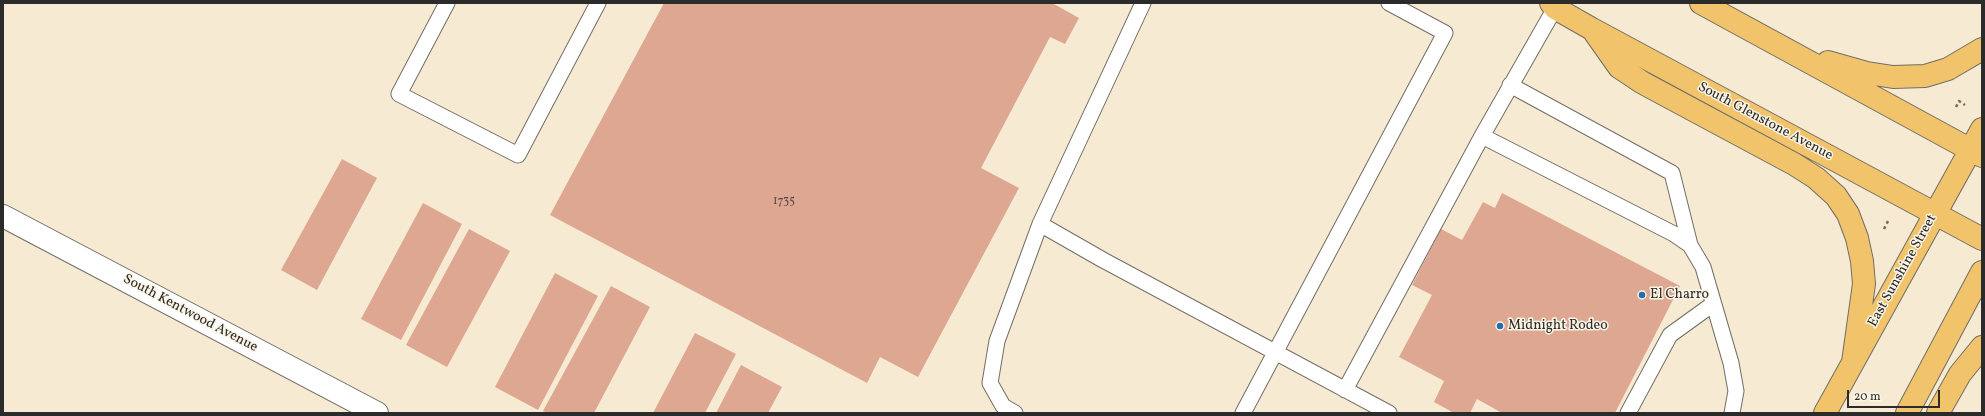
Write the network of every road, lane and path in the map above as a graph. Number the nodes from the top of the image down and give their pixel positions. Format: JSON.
{"nodes":[{"id":1,"x":447,"y":3,"type":"edge"},
{"id":2,"x":1143,"y":3,"type":"edge"},
{"id":3,"x":1390,"y":3,"type":"edge"},
{"id":4,"x":1701,"y":3,"type":"edge"},
{"id":5,"x":593,"y":5,"type":"edge"},
{"id":6,"x":1553,"y":6,"type":"edge"},
{"id":7,"x":1592,"y":29,"type":"junction"},
{"id":8,"x":1982,"y":49,"type":"edge"},
{"id":9,"x":1792,"y":52,"type":"junction"},
{"id":10,"x":1510,"y":85,"type":"junction"},
{"id":11,"x":1966,"y":104,"type":"dead end"},
{"id":12,"x":1956,"y":106,"type":"dead end"},
{"id":13,"x":1982,"y":129,"type":"edge"},
{"id":14,"x":1482,"y":136,"type":"junction"},
{"id":15,"x":1976,"y":153,"type":"edge"},
{"id":16,"x":1935,"y":214,"type":"junction"},
{"id":17,"x":3,"y":216,"type":"edge"},
{"id":18,"x":1889,"y":218,"type":"dead end"},
{"id":19,"x":1040,"y":224,"type":"junction"},
{"id":20,"x":1883,"y":231,"type":"dead end"},
{"id":21,"x":1982,"y":239,"type":"edge"},
{"id":22,"x":1690,"y":245,"type":"junction"},
{"id":23,"x":1982,"y":272,"type":"edge"},
{"id":24,"x":1713,"y":304,"type":"junction"},
{"id":25,"x":1982,"y":347,"type":"edge"},
{"id":26,"x":1276,"y":352,"type":"junction"},
{"id":27,"x":1853,"y":362,"type":"junction"},
{"id":28,"x":1345,"y":390,"type":"junction"},
{"id":29,"x":377,"y":413,"type":"edge"},
{"id":30,"x":1015,"y":413,"type":"edge"},
{"id":31,"x":1243,"y":413,"type":"edge"},
{"id":32,"x":1389,"y":413,"type":"edge"},
{"id":33,"x":1628,"y":413,"type":"edge"},
{"id":34,"x":1732,"y":413,"type":"edge"},
{"id":35,"x":1825,"y":413,"type":"edge"},
{"id":36,"x":1907,"y":413,"type":"edge"},
{"id":37,"x":1938,"y":413,"type":"edge"}],
"edges":[{"from":1,"to":5,"type":"lane"},
{"from":2,"to":19,"type":"lane"},
{"from":3,"to":26,"type":"lane"},
{"from":4,"to":9,"type":"main road"},
{"from":6,"to":7,"type":"main road","name":"South Glenstone Avenue"},
{"from":6,"to":10,"type":"lane"},
{"from":7,"to":16,"type":"main road","name":"South Glenstone Avenue"},
{"from":7,"to":27,"type":"main road"},
{"from":8,"to":9,"type":"main road"},
{"from":9,"to":15,"type":"main road"},
{"from":10,"to":14,"type":"lane"},
{"from":10,"to":22,"type":"lane"},
{"from":11,"to":12,"type":"path"},
{"from":13,"to":15,"type":"main road","name":"East Sunshine Street"},
{"from":14,"to":22,"type":"lane"},
{"from":14,"to":28,"type":"lane"},
{"from":15,"to":16,"type":"main road","name":"East Sunshine Street"},
{"from":16,"to":21,"type":"main road","name":"South Glenstone Avenue"},
{"from":16,"to":27,"type":"main road","name":"East Sunshine Street"},
{"from":17,"to":29,"type":"street","name":"South Kentwood Avenue"},
{"from":18,"to":20,"type":"path"},
{"from":19,"to":26,"type":"lane"},
{"from":19,"to":30,"type":"lane"},
{"from":22,"to":24,"type":"lane"},
{"from":23,"to":36,"type":"main road"},
{"from":24,"to":33,"type":"lane"},
{"from":24,"to":34,"type":"lane"},
{"from":25,"to":37,"type":"main road"},
{"from":26,"to":28,"type":"lane"},
{"from":26,"to":31,"type":"lane"},
{"from":27,"to":35,"type":"main road","name":"East Sunshine Street"},
{"from":28,"to":32,"type":"lane"}]}
